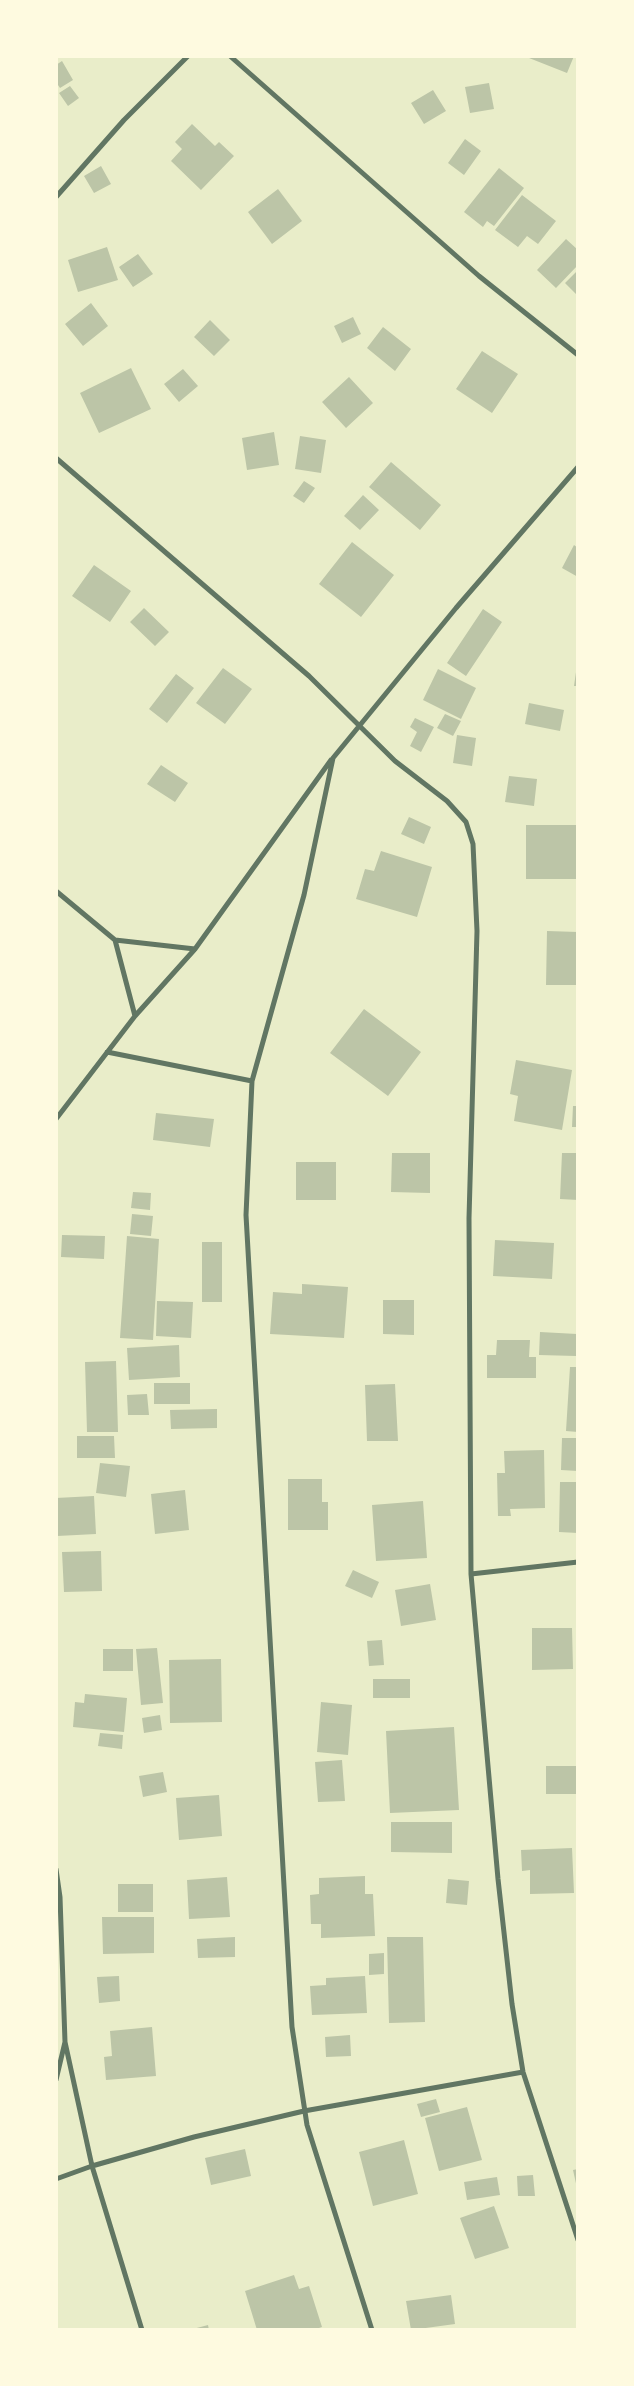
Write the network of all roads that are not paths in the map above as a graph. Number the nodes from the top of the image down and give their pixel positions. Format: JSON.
{"nodes":[{"id":1,"x":188,"y":56,"type":"edge"},
{"id":2,"x":230,"y":56,"type":"edge"},
{"id":3,"x":56,"y":197,"type":"edge"},
{"id":4,"x":578,"y":355,"type":"edge"},
{"id":5,"x":56,"y":458,"type":"edge"},
{"id":6,"x":578,"y":467,"type":"edge"},
{"id":7,"x":358,"y":727,"type":"junction"},
{"id":8,"x":333,"y":758,"type":"junction"},
{"id":9,"x":56,"y":891,"type":"edge"},
{"id":10,"x":115,"y":940,"type":"junction"},
{"id":11,"x":195,"y":950,"type":"junction"},
{"id":12,"x":135,"y":1016,"type":"junction"},
{"id":13,"x":107,"y":1052,"type":"junction"},
{"id":14,"x":252,"y":1081,"type":"junction"},
{"id":15,"x":56,"y":1119,"type":"edge"},
{"id":16,"x":578,"y":1562,"type":"edge"},
{"id":17,"x":471,"y":1574,"type":"junction"},
{"id":18,"x":56,"y":1868,"type":"edge"},
{"id":19,"x":65,"y":2042,"type":"junction"},
{"id":20,"x":523,"y":2072,"type":"junction"},
{"id":21,"x":56,"y":2080,"type":"edge"},
{"id":22,"x":304,"y":2111,"type":"junction"},
{"id":23,"x":92,"y":2166,"type":"junction"},
{"id":24,"x":56,"y":2179,"type":"edge"},
{"id":25,"x":578,"y":2239,"type":"edge"},
{"id":26,"x":142,"y":2330,"type":"edge"},
{"id":27,"x":372,"y":2330,"type":"edge"}],
"edges":[{"from":1,"to":3,"type":"street"},
{"from":2,"to":4,"type":"street"},
{"from":5,"to":7,"type":"street"},
{"from":6,"to":7,"type":"street"},
{"from":7,"to":8,"type":"street"},
{"from":7,"to":17,"type":"street"},
{"from":8,"to":11,"type":"street"},
{"from":8,"to":14,"type":"street"},
{"from":9,"to":10,"type":"street"},
{"from":10,"to":11,"type":"street"},
{"from":10,"to":12,"type":"street"},
{"from":11,"to":12,"type":"street"},
{"from":12,"to":13,"type":"street"},
{"from":13,"to":14,"type":"street"},
{"from":13,"to":15,"type":"street"},
{"from":14,"to":22,"type":"street"},
{"from":16,"to":17,"type":"street"},
{"from":17,"to":20,"type":"street"},
{"from":18,"to":19,"type":"street"},
{"from":19,"to":21,"type":"street"},
{"from":19,"to":23,"type":"street"},
{"from":20,"to":22,"type":"street"},
{"from":20,"to":25,"type":"street"},
{"from":22,"to":23,"type":"street"},
{"from":22,"to":27,"type":"street"},
{"from":23,"to":24,"type":"street"},
{"from":23,"to":26,"type":"street"}]}
